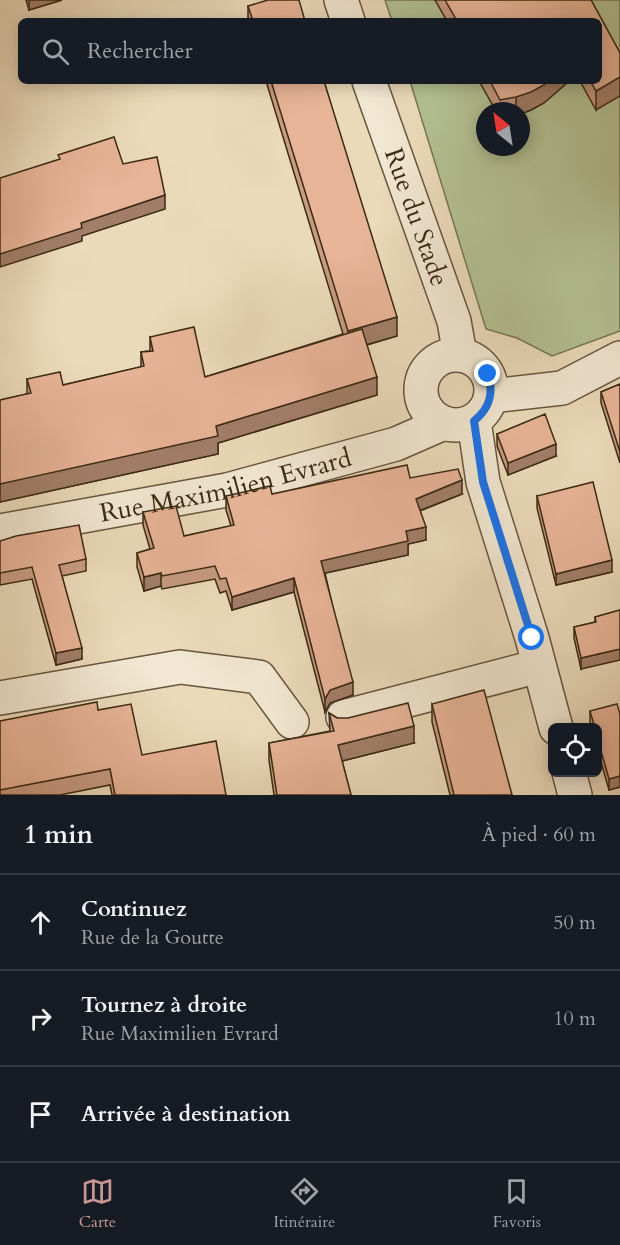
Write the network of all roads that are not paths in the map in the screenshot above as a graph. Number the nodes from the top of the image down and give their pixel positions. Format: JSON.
{"nodes":[{"id":1,"x":341,"y":0,"type":"edge"},
{"id":2,"x":347,"y":18,"type":"edge"},
{"id":3,"x":370,"y":84,"type":"edge"},
{"id":4,"x":460,"y":355,"type":"junction"},
{"id":5,"x":620,"y":358,"type":"edge"},
{"id":6,"x":469,"y":413,"type":"junction"},
{"id":7,"x":0,"y":531,"type":"edge"},
{"id":8,"x":539,"y":666,"type":"junction"},
{"id":9,"x":0,"y":698,"type":"edge"},
{"id":10,"x":343,"y":717,"type":"edge"},
{"id":11,"x":292,"y":722,"type":"dead end"},
{"id":12,"x":555,"y":723,"type":"edge"},
{"id":13,"x":570,"y":777,"type":"edge"},
{"id":14,"x":575,"y":795,"type":"edge"}],
"edges":[{"from":1,"to":2,"type":"street"},
{"from":3,"to":4,"type":"street","name":"Rue du Stade"},
{"from":4,"to":6,"type":"street"},
{"from":4,"to":6,"type":"street"},
{"from":5,"to":6,"type":"street","name":"Rue Maximilien Evrard"},
{"from":6,"to":7,"type":"street","name":"Rue Maximilien Evrard"},
{"from":6,"to":8,"type":"street"},
{"from":8,"to":10,"type":"street"},
{"from":8,"to":12,"type":"street"},
{"from":9,"to":11,"type":"street"},
{"from":13,"to":14,"type":"street"}]}
